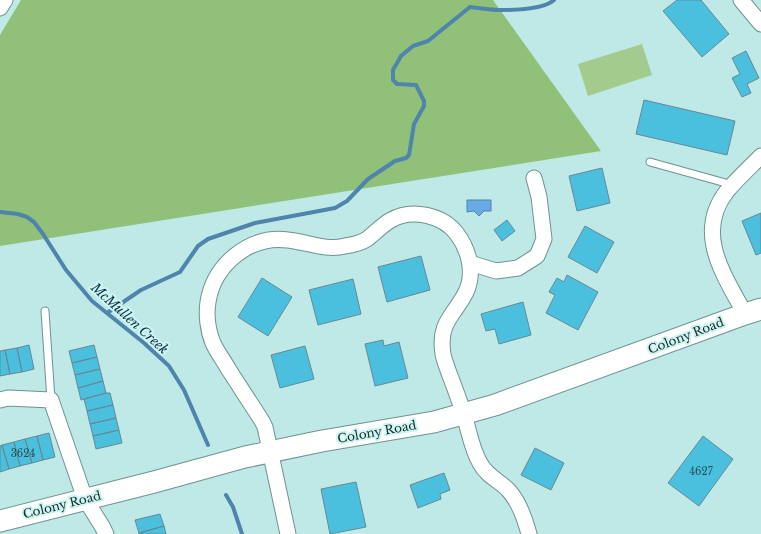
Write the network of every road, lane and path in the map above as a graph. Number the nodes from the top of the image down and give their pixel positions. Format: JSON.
{"nodes":[{"id":1,"x":5,"y":0,"type":"edge"},
{"id":2,"x":741,"y":0,"type":"edge"},
{"id":3,"x":0,"y":8,"type":"edge"},
{"id":4,"x":761,"y":24,"type":"edge"},
{"id":5,"x":761,"y":156,"type":"edge"},
{"id":6,"x":650,"y":162,"type":"dead end"},
{"id":7,"x":534,"y":178,"type":"dead end"},
{"id":8,"x":733,"y":186,"type":"junction"},
{"id":9,"x":470,"y":263,"type":"junction"},
{"id":10,"x":756,"y":309,"type":"edge"},
{"id":11,"x":45,"y":311,"type":"dead end"},
{"id":12,"x":0,"y":400,"type":"edge"},
{"id":13,"x":50,"y":400,"type":"junction"},
{"id":14,"x":464,"y":414,"type":"junction"},
{"id":15,"x":271,"y":451,"type":"junction"},
{"id":16,"x":84,"y":499,"type":"junction"},
{"id":17,"x":0,"y":520,"type":"edge"},
{"id":18,"x":106,"y":534,"type":"edge"},
{"id":19,"x":288,"y":534,"type":"edge"},
{"id":20,"x":529,"y":534,"type":"edge"}],
"edges":[{"from":1,"to":3,"type":"street"},
{"from":2,"to":4,"type":"street"},
{"from":5,"to":8,"type":"street"},
{"from":6,"to":8,"type":"lane"},
{"from":7,"to":9,"type":"street"},
{"from":8,"to":10,"type":"street"},
{"from":9,"to":14,"type":"street"},
{"from":9,"to":15,"type":"street"},
{"from":10,"to":14,"type":"main road","name":"Colony Road"},
{"from":11,"to":13,"type":"lane"},
{"from":12,"to":13,"type":"street"},
{"from":13,"to":16,"type":"street"},
{"from":14,"to":15,"type":"main road","name":"Colony Road"},
{"from":14,"to":20,"type":"street"},
{"from":15,"to":16,"type":"main road","name":"Colony Road"},
{"from":15,"to":19,"type":"street"},
{"from":16,"to":17,"type":"main road","name":"Colony Road"},
{"from":16,"to":18,"type":"street"}]}
